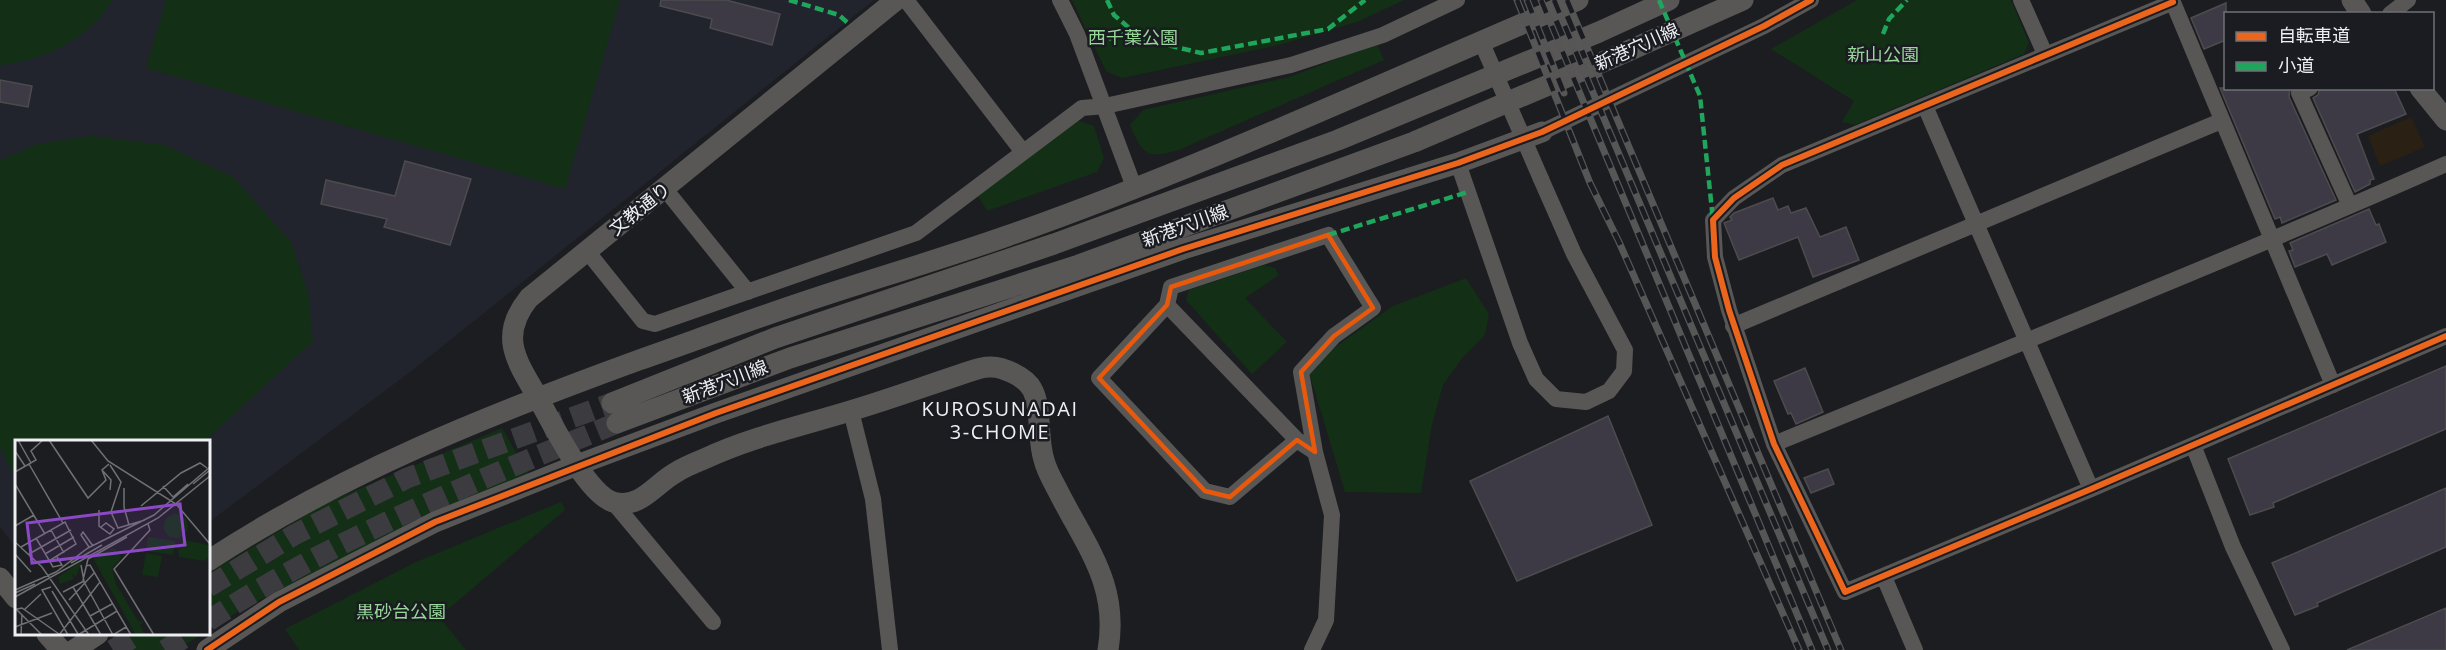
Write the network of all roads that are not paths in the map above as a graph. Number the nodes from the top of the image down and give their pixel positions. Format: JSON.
{"nodes":[{"id":1,"x":896,"y":0,"type":"edge"},
{"id":2,"x":906,"y":0,"type":"edge"},
{"id":3,"x":1060,"y":0,"type":"edge"},
{"id":4,"x":1457,"y":0,"type":"edge"},
{"id":5,"x":1578,"y":0,"type":"edge"},
{"id":6,"x":1669,"y":0,"type":"edge"},
{"id":7,"x":1743,"y":0,"type":"edge"},
{"id":8,"x":1811,"y":0,"type":"edge"},
{"id":9,"x":2021,"y":0,"type":"edge"},
{"id":10,"x":2408,"y":0,"type":"edge"},
{"id":11,"x":2173,"y":1,"type":"edge"},
{"id":12,"x":2393,"y":12,"type":"edge"},
{"id":13,"x":1481,"y":41,"type":"junction"},
{"id":14,"x":2045,"y":54,"type":"junction"},
{"id":15,"x":2306,"y":90,"type":"edge"},
{"id":16,"x":2422,"y":90,"type":"edge"},
{"id":17,"x":1105,"y":105,"type":"junction"},
{"id":18,"x":1925,"y":106,"type":"junction"},
{"id":19,"x":2446,"y":120,"type":"edge"},
{"id":20,"x":2221,"y":121,"type":"junction"},
{"id":21,"x":1542,"y":132,"type":"joint"},
{"id":22,"x":1023,"y":152,"type":"junction"},
{"id":23,"x":1458,"y":163,"type":"junction"},
{"id":24,"x":2446,"y":164,"type":"edge"},
{"id":25,"x":1134,"y":187,"type":"junction"},
{"id":26,"x":664,"y":189,"type":"junction"},
{"id":27,"x":2350,"y":207,"type":"junction"},
{"id":28,"x":1977,"y":223,"type":"junction"},
{"id":29,"x":2271,"y":238,"type":"junction"},
{"id":30,"x":587,"y":251,"type":"junction"},
{"id":31,"x":748,"y":292,"type":"junction"},
{"id":32,"x":1167,"y":304,"type":"junction"},
{"id":33,"x":1733,"y":326,"type":"junction"},
{"id":34,"x":2446,"y":336,"type":"edge"},
{"id":35,"x":2026,"y":342,"type":"junction"},
{"id":36,"x":2333,"y":385,"type":"junction"},
{"id":37,"x":537,"y":397,"type":"junction"},
{"id":38,"x":851,"y":411,"type":"junction"},
{"id":39,"x":1297,"y":440,"type":"junction"},
{"id":40,"x":1774,"y":444,"type":"junction"},
{"id":41,"x":2193,"y":445,"type":"junction"},
{"id":42,"x":1315,"y":452,"type":"junction"},
{"id":43,"x":577,"y":465,"type":"junction"},
{"id":44,"x":2091,"y":489,"type":"junction"},
{"id":45,"x":613,"y":502,"type":"junction"},
{"id":46,"x":210,"y":560,"type":"edge"},
{"id":47,"x":1884,"y":577,"type":"junction"},
{"id":48,"x":0,"y":578,"type":"edge"},
{"id":49,"x":15,"y":597,"type":"edge"},
{"id":50,"x":713,"y":622,"type":"dead end"},
{"id":51,"x":48,"y":635,"type":"edge"},
{"id":52,"x":95,"y":635,"type":"edge"},
{"id":53,"x":61,"y":650,"type":"edge"},
{"id":54,"x":74,"y":650,"type":"edge"},
{"id":55,"x":207,"y":650,"type":"edge"},
{"id":56,"x":890,"y":650,"type":"edge"},
{"id":57,"x":1108,"y":650,"type":"edge"},
{"id":58,"x":1312,"y":650,"type":"edge"},
{"id":59,"x":1915,"y":650,"type":"edge"},
{"id":60,"x":2282,"y":650,"type":"edge"}],
"edges":[{"from":1,"to":26,"type":"street","name":"文教通り"},
{"from":2,"to":22,"type":"street"},
{"from":3,"to":17,"type":"street"},
{"from":4,"to":17,"type":"street"},
{"from":5,"to":13,"type":"street"},
{"from":6,"to":7,"type":"street","name":"新港穴川線"},
{"from":8,"to":21,"type":"street"},
{"from":9,"to":14,"type":"street"},
{"from":10,"to":12,"type":"street"},
{"from":11,"to":14,"type":"street"},
{"from":11,"to":20,"type":"street"},
{"from":13,"to":23,"type":"street","bridge":true},
{"from":13,"to":25,"type":"street"},
{"from":14,"to":18,"type":"street"},
{"from":15,"to":27,"type":"street"},
{"from":16,"to":19,"type":"street"},
{"from":17,"to":22,"type":"street"},
{"from":17,"to":25,"type":"street"},
{"from":18,"to":28,"type":"street"},
{"from":18,"to":33,"type":"street"},
{"from":20,"to":28,"type":"street"},
{"from":20,"to":29,"type":"street"},
{"from":21,"to":23,"type":"street"},
{"from":22,"to":31,"type":"street"},
{"from":23,"to":43,"type":"street"},
{"from":24,"to":27,"type":"street"},
{"from":25,"to":37,"type":"street"},
{"from":26,"to":30,"type":"street","name":"文教通り"},
{"from":26,"to":31,"type":"street"},
{"from":27,"to":29,"type":"street"},
{"from":28,"to":33,"type":"street"},
{"from":28,"to":35,"type":"street"},
{"from":29,"to":35,"type":"street"},
{"from":29,"to":36,"type":"street"},
{"from":30,"to":31,"type":"street"},
{"from":30,"to":37,"type":"street","name":"文教通り"},
{"from":32,"to":39,"type":"street"},
{"from":32,"to":39,"type":"street"},
{"from":32,"to":42,"type":"street"},
{"from":33,"to":40,"type":"street"},
{"from":34,"to":36,"type":"street"},
{"from":35,"to":40,"type":"street"},
{"from":35,"to":44,"type":"street"},
{"from":36,"to":41,"type":"street"},
{"from":37,"to":43,"type":"street","name":"文教通り"},
{"from":37,"to":46,"type":"street"},
{"from":38,"to":45,"type":"street"},
{"from":38,"to":56,"type":"street"},
{"from":38,"to":57,"type":"street"},
{"from":39,"to":42,"type":"street"},
{"from":40,"to":47,"type":"street"},
{"from":41,"to":44,"type":"street"},
{"from":41,"to":60,"type":"street"},
{"from":42,"to":58,"type":"street"},
{"from":43,"to":45,"type":"street","name":"文教通り"},
{"from":43,"to":55,"type":"street"},
{"from":44,"to":47,"type":"street"},
{"from":45,"to":50,"type":"street"},
{"from":47,"to":59,"type":"street"},
{"from":48,"to":49,"type":"street"},
{"from":51,"to":53,"type":"street"},
{"from":52,"to":54,"type":"street"}]}
